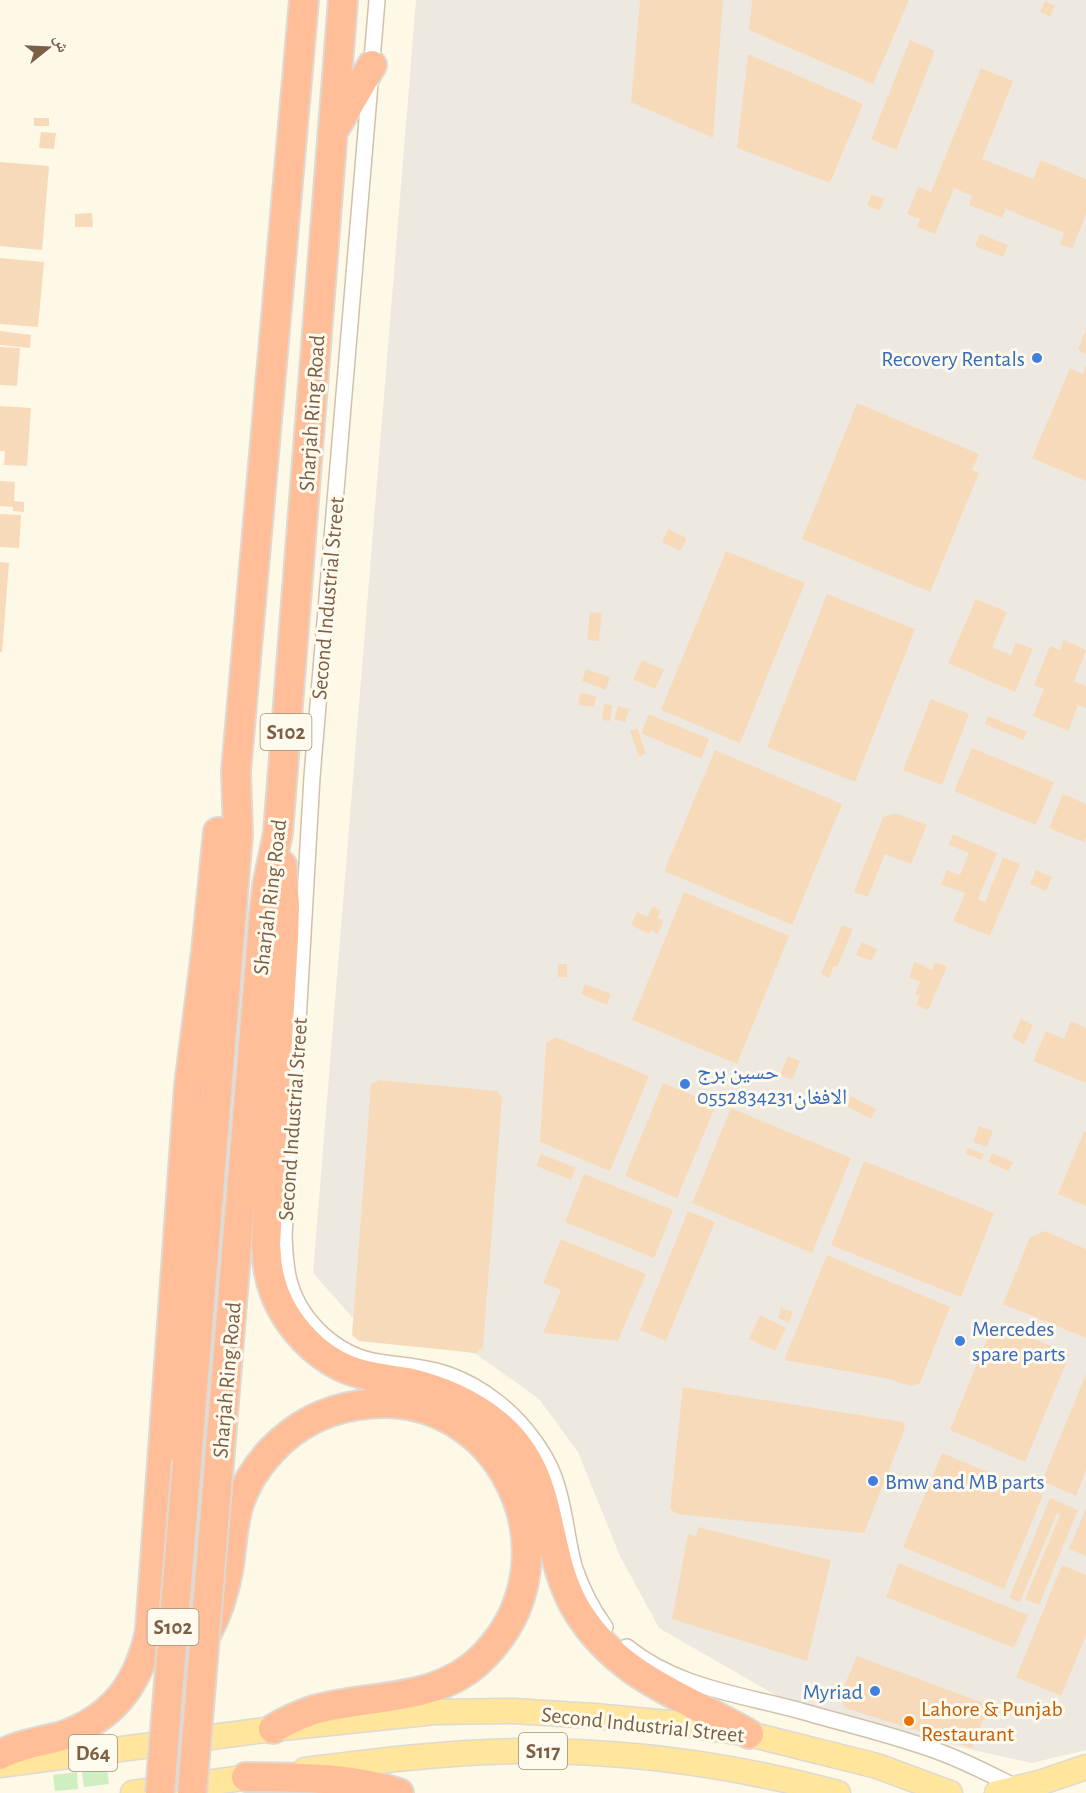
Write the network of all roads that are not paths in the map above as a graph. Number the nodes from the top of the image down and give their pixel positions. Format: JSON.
{"nodes":[{"id":1,"x":304,"y":0,"type":"edge"},
{"id":2,"x":343,"y":0,"type":"edge"},
{"id":3,"x":377,"y":0,"type":"edge"},
{"id":4,"x":372,"y":65,"type":"junction"},
{"id":5,"x":333,"y":132,"type":"junction"},
{"id":6,"x":236,"y":772,"type":"junction"},
{"id":7,"x":278,"y":833,"type":"junction"},
{"id":8,"x":205,"y":1638,"type":"junction"},
{"id":9,"x":273,"y":1729,"type":"junction"},
{"id":10,"x":748,"y":1734,"type":"junction"},
{"id":11,"x":185,"y":1742,"type":"joint"},
{"id":12,"x":0,"y":1755,"type":"edge"},
{"id":13,"x":0,"y":1765,"type":"edge"},
{"id":14,"x":1086,"y":1767,"type":"edge"},
{"id":15,"x":246,"y":1777,"type":"junction"},
{"id":16,"x":178,"y":1791,"type":"edge"},
{"id":17,"x":1009,"y":1791,"type":"edge"},
{"id":18,"x":133,"y":1793,"type":"edge"},
{"id":19,"x":399,"y":1793,"type":"edge"},
{"id":20,"x":838,"y":1793,"type":"edge"},
{"id":21,"x":950,"y":1793,"type":"edge"}],
"edges":[{"from":1,"to":6,"type":"highway","name":"Sharjah Ring Road","number":"S102"},
{"from":2,"to":5,"type":"highway","name":"Sharjah Ring Road","number":"S102"},
{"from":3,"to":4,"type":"street","name":"Second Industrial Street"},
{"from":4,"to":5,"type":"highway"},
{"from":4,"to":17,"type":"street","name":"Second Industrial Street"},
{"from":5,"to":7,"type":"highway","name":"Sharjah Ring Road","number":"S102"},
{"from":6,"to":12,"type":"highway"},
{"from":6,"to":16,"type":"highway","name":"Sharjah Ring Road","number":"S102","bridge":true},
{"from":7,"to":8,"type":"highway","name":"Sharjah Ring Road","number":"S102","bridge":true},
{"from":7,"to":10,"type":"highway"},
{"from":8,"to":9,"type":"highway"},
{"from":8,"to":16,"type":"highway","name":"Sharjah Ring Road","number":"S102","bridge":true},
{"from":9,"to":10,"type":"main road","name":"Second Industrial Street","number":"S117"},
{"from":9,"to":11,"type":"main road","name":"Second Industrial Street","number":"S117"},
{"from":10,"to":21,"type":"main road","name":"Second Industrial Street","number":"S117"},
{"from":11,"to":13,"type":"main road","number":"D64"},
{"from":14,"to":17,"type":"main road"},
{"from":15,"to":16,"type":"main road","name":"Second Industrial Street","number":"S117"},
{"from":15,"to":19,"type":"highway"},
{"from":15,"to":20,"type":"main road","name":"Second Industrial Street","number":"S117"},
{"from":16,"to":18,"type":"main road","number":"D64"}]}
